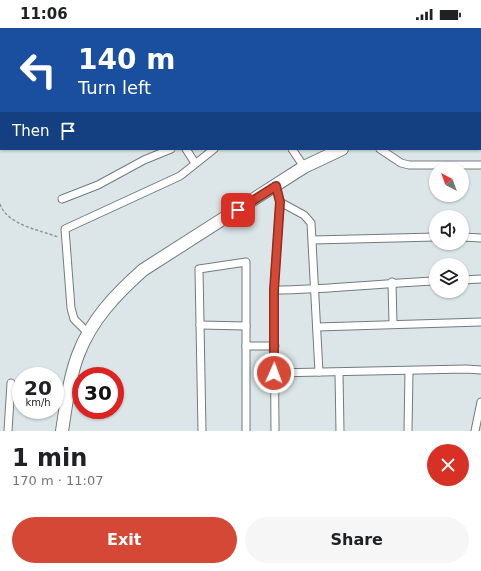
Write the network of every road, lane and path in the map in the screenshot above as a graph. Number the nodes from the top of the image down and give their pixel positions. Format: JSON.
{"nodes":[{"id":1,"x":169,"y":150,"type":"edge"},
{"id":2,"x":187,"y":150,"type":"edge"},
{"id":3,"x":213,"y":150,"type":"edge"},
{"id":4,"x":293,"y":150,"type":"edge"},
{"id":5,"x":340,"y":150,"type":"edge"},
{"id":6,"x":382,"y":150,"type":"edge"},
{"id":7,"x":195,"y":163,"type":"junction"},
{"id":8,"x":481,"y":165,"type":"edge"},
{"id":9,"x":304,"y":167,"type":"junction"},
{"id":10,"x":276,"y":186,"type":"junction"},
{"id":11,"x":62,"y":199,"type":"dead end"},
{"id":12,"x":280,"y":202,"type":"junction"},
{"id":13,"x":0,"y":204,"type":"edge"},
{"id":14,"x":429,"y":238,"type":"edge"},
{"id":15,"x":469,"y":238,"type":"edge"},
{"id":16,"x":481,"y":238,"type":"edge"},
{"id":17,"x":66,"y":239,"type":"junction"},
{"id":18,"x":313,"y":240,"type":"junction"},
{"id":19,"x":481,"y":279,"type":"edge"},
{"id":20,"x":469,"y":280,"type":"edge"},
{"id":21,"x":429,"y":281,"type":"edge"},
{"id":22,"x":392,"y":282,"type":"junction"},
{"id":23,"x":274,"y":290,"type":"junction"},
{"id":24,"x":316,"y":290,"type":"junction"},
{"id":25,"x":481,"y":322,"type":"edge"},
{"id":26,"x":393,"y":324,"type":"junction"},
{"id":27,"x":200,"y":325,"type":"junction"},
{"id":28,"x":246,"y":326,"type":"junction"},
{"id":29,"x":317,"y":327,"type":"junction"},
{"id":30,"x":89,"y":334,"type":"junction"},
{"id":31,"x":246,"y":346,"type":"junction"},
{"id":32,"x":275,"y":346,"type":"junction"},
{"id":33,"x":481,"y":370,"type":"edge"},
{"id":34,"x":409,"y":371,"type":"junction"},
{"id":35,"x":319,"y":372,"type":"junction"},
{"id":36,"x":274,"y":373,"type":"junction"},
{"id":37,"x":339,"y":373,"type":"junction"},
{"id":38,"x":11,"y":383,"type":"dead end"},
{"id":39,"x":481,"y":402,"type":"edge"},
{"id":40,"x":8,"y":431,"type":"edge"},
{"id":41,"x":62,"y":431,"type":"edge"},
{"id":42,"x":202,"y":431,"type":"edge"},
{"id":43,"x":246,"y":431,"type":"edge"},
{"id":44,"x":275,"y":431,"type":"edge"},
{"id":45,"x":340,"y":431,"type":"edge"},
{"id":46,"x":408,"y":431,"type":"edge"},
{"id":47,"x":475,"y":431,"type":"edge"}],
"edges":[{"from":1,"to":11,"type":"street"},
{"from":2,"to":7,"type":"street"},
{"from":3,"to":7,"type":"street"},
{"from":4,"to":9,"type":"street"},
{"from":5,"to":9,"type":"main road"},
{"from":6,"to":8,"type":"street"},
{"from":7,"to":17,"type":"street"},
{"from":9,"to":10,"type":"main road"},
{"from":10,"to":12,"type":"street"},
{"from":10,"to":30,"type":"main road"},
{"from":12,"to":18,"type":"street"},
{"from":12,"to":23,"type":"street"},
{"from":13,"to":17,"type":"path"},
{"from":14,"to":18,"type":"street"},
{"from":15,"to":16,"type":"street"},
{"from":17,"to":30,"type":"street"},
{"from":18,"to":24,"type":"street"},
{"from":19,"to":20,"type":"street"},
{"from":21,"to":22,"type":"street"},
{"from":22,"to":24,"type":"street"},
{"from":22,"to":26,"type":"street"},
{"from":23,"to":24,"type":"street"},
{"from":23,"to":32,"type":"street"},
{"from":24,"to":29,"type":"street"},
{"from":25,"to":26,"type":"street"},
{"from":26,"to":29,"type":"street"},
{"from":27,"to":28,"type":"street"},
{"from":27,"to":28,"type":"street"},
{"from":27,"to":42,"type":"street"},
{"from":28,"to":31,"type":"street"},
{"from":29,"to":35,"type":"street"},
{"from":30,"to":41,"type":"main road"},
{"from":31,"to":32,"type":"street"},
{"from":31,"to":43,"type":"street"},
{"from":32,"to":36,"type":"street"},
{"from":33,"to":34,"type":"street"},
{"from":34,"to":37,"type":"street"},
{"from":34,"to":46,"type":"street"},
{"from":35,"to":36,"type":"street"},
{"from":35,"to":37,"type":"street"},
{"from":36,"to":44,"type":"street"},
{"from":37,"to":45,"type":"street"},
{"from":38,"to":40,"type":"street"},
{"from":39,"to":47,"type":"street"}]}
